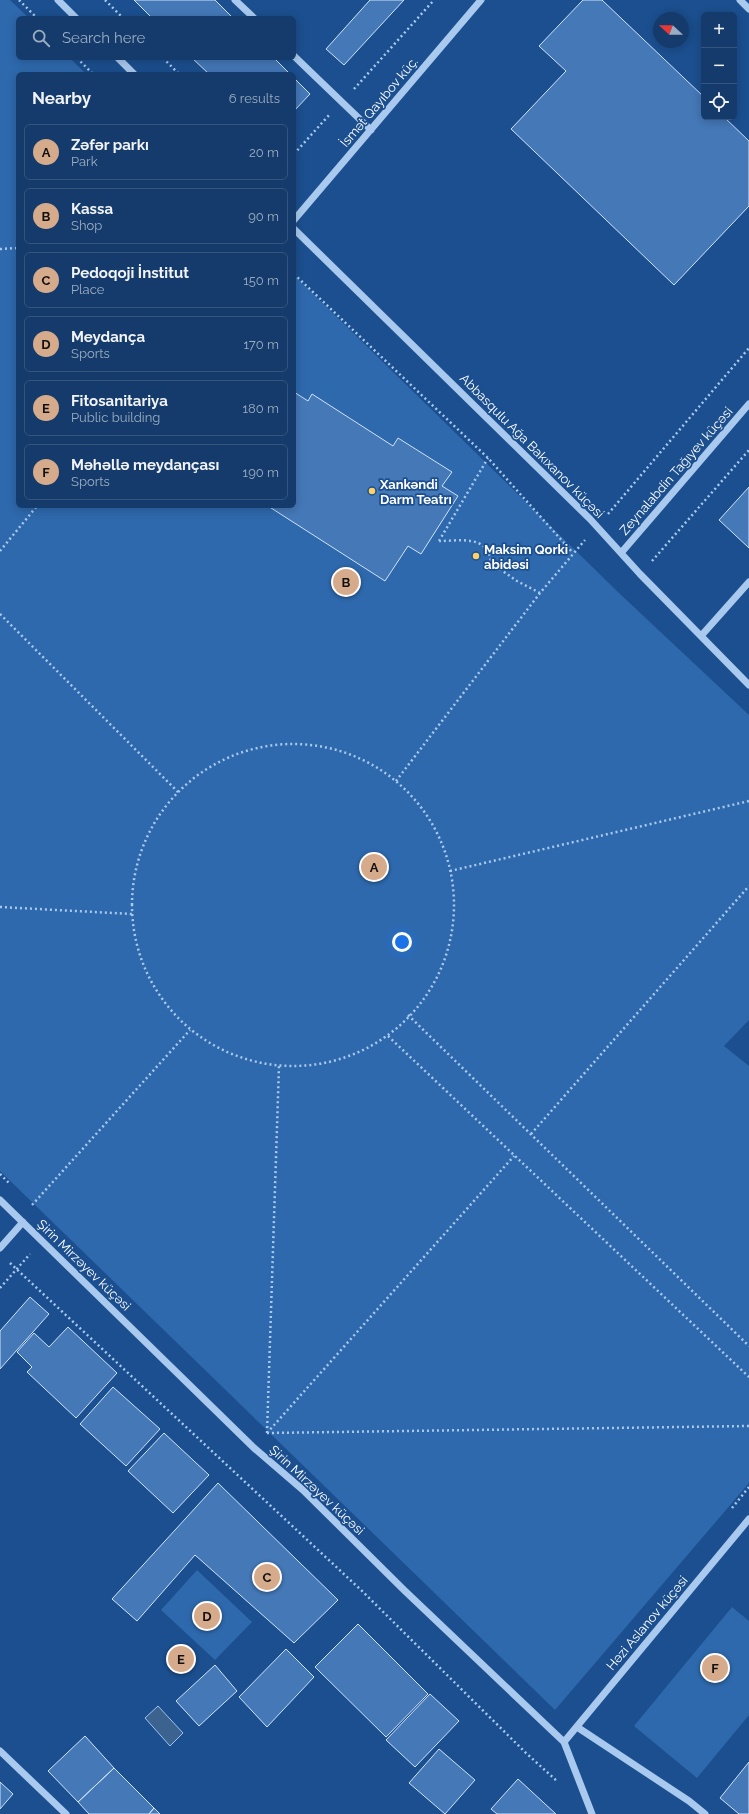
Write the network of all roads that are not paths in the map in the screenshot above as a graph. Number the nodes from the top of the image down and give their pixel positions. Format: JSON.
{"nodes":[{"id":1,"x":58,"y":0,"type":"edge"},
{"id":2,"x":236,"y":0,"type":"edge"},
{"id":3,"x":481,"y":0,"type":"edge"},
{"id":4,"x":740,"y":0,"type":"edge"},
{"id":5,"x":749,"y":9,"type":"edge"},
{"id":6,"x":74,"y":16,"type":"edge"},
{"id":7,"x":252,"y":16,"type":"edge"},
{"id":8,"x":296,"y":58,"type":"edge"},
{"id":9,"x":120,"y":60,"type":"edge"},
{"id":10,"x":132,"y":72,"type":"edge"},
{"id":11,"x":371,"y":130,"type":"junction"},
{"id":12,"x":296,"y":218,"type":"edge"},
{"id":13,"x":296,"y":230,"type":"edge"},
{"id":14,"x":749,"y":404,"type":"edge"},
{"id":15,"x":621,"y":553,"type":"junction"},
{"id":16,"x":749,"y":582,"type":"edge"},
{"id":17,"x":701,"y":636,"type":"junction"},
{"id":18,"x":749,"y":685,"type":"edge"},
{"id":19,"x":0,"y":1200,"type":"edge"},
{"id":20,"x":23,"y":1222,"type":"junction"},
{"id":21,"x":0,"y":1248,"type":"edge"},
{"id":22,"x":749,"y":1519,"type":"edge"},
{"id":23,"x":577,"y":1727,"type":"junction"},
{"id":24,"x":564,"y":1742,"type":"junction"},
{"id":25,"x":0,"y":1751,"type":"edge"},
{"id":26,"x":66,"y":1814,"type":"edge"},
{"id":27,"x":592,"y":1814,"type":"edge"},
{"id":28,"x":705,"y":1814,"type":"edge"}],
"edges":[{"from":1,"to":6,"type":"street"},
{"from":2,"to":7,"type":"street"},
{"from":3,"to":11,"type":"street","name":"İsmət Qayıbov küç."},
{"from":4,"to":5,"type":"street"},
{"from":8,"to":11,"type":"street"},
{"from":9,"to":10,"type":"street"},
{"from":11,"to":12,"type":"street","name":"İsmət Qayıbov küç."},
{"from":13,"to":15,"type":"street","name":"Abbasqulu Ağa Bakıxanov küçəsi"},
{"from":14,"to":15,"type":"street","name":"Zeynalabdin Tağıyev küçəsi"},
{"from":15,"to":17,"type":"street","name":"Abbasqulu Ağa Bakıxanov küçəsi"},
{"from":16,"to":17,"type":"street"},
{"from":17,"to":18,"type":"street","name":"Abbasqulu Ağa Bakıxanov küçəsi"},
{"from":19,"to":20,"type":"street","name":"Şirin Mirzəyev küçəsi"},
{"from":20,"to":21,"type":"street"},
{"from":20,"to":24,"type":"street","name":"Şirin Mirzəyev küçəsi"},
{"from":22,"to":23,"type":"street","name":"Həzi Aslanov küçəsi"},
{"from":23,"to":24,"type":"street","name":"Həzi Aslanov küçəsi"},
{"from":23,"to":28,"type":"street"},
{"from":24,"to":27,"type":"street","name":"Şirin Mirzəyev küçəsi"},
{"from":25,"to":26,"type":"street"}]}
